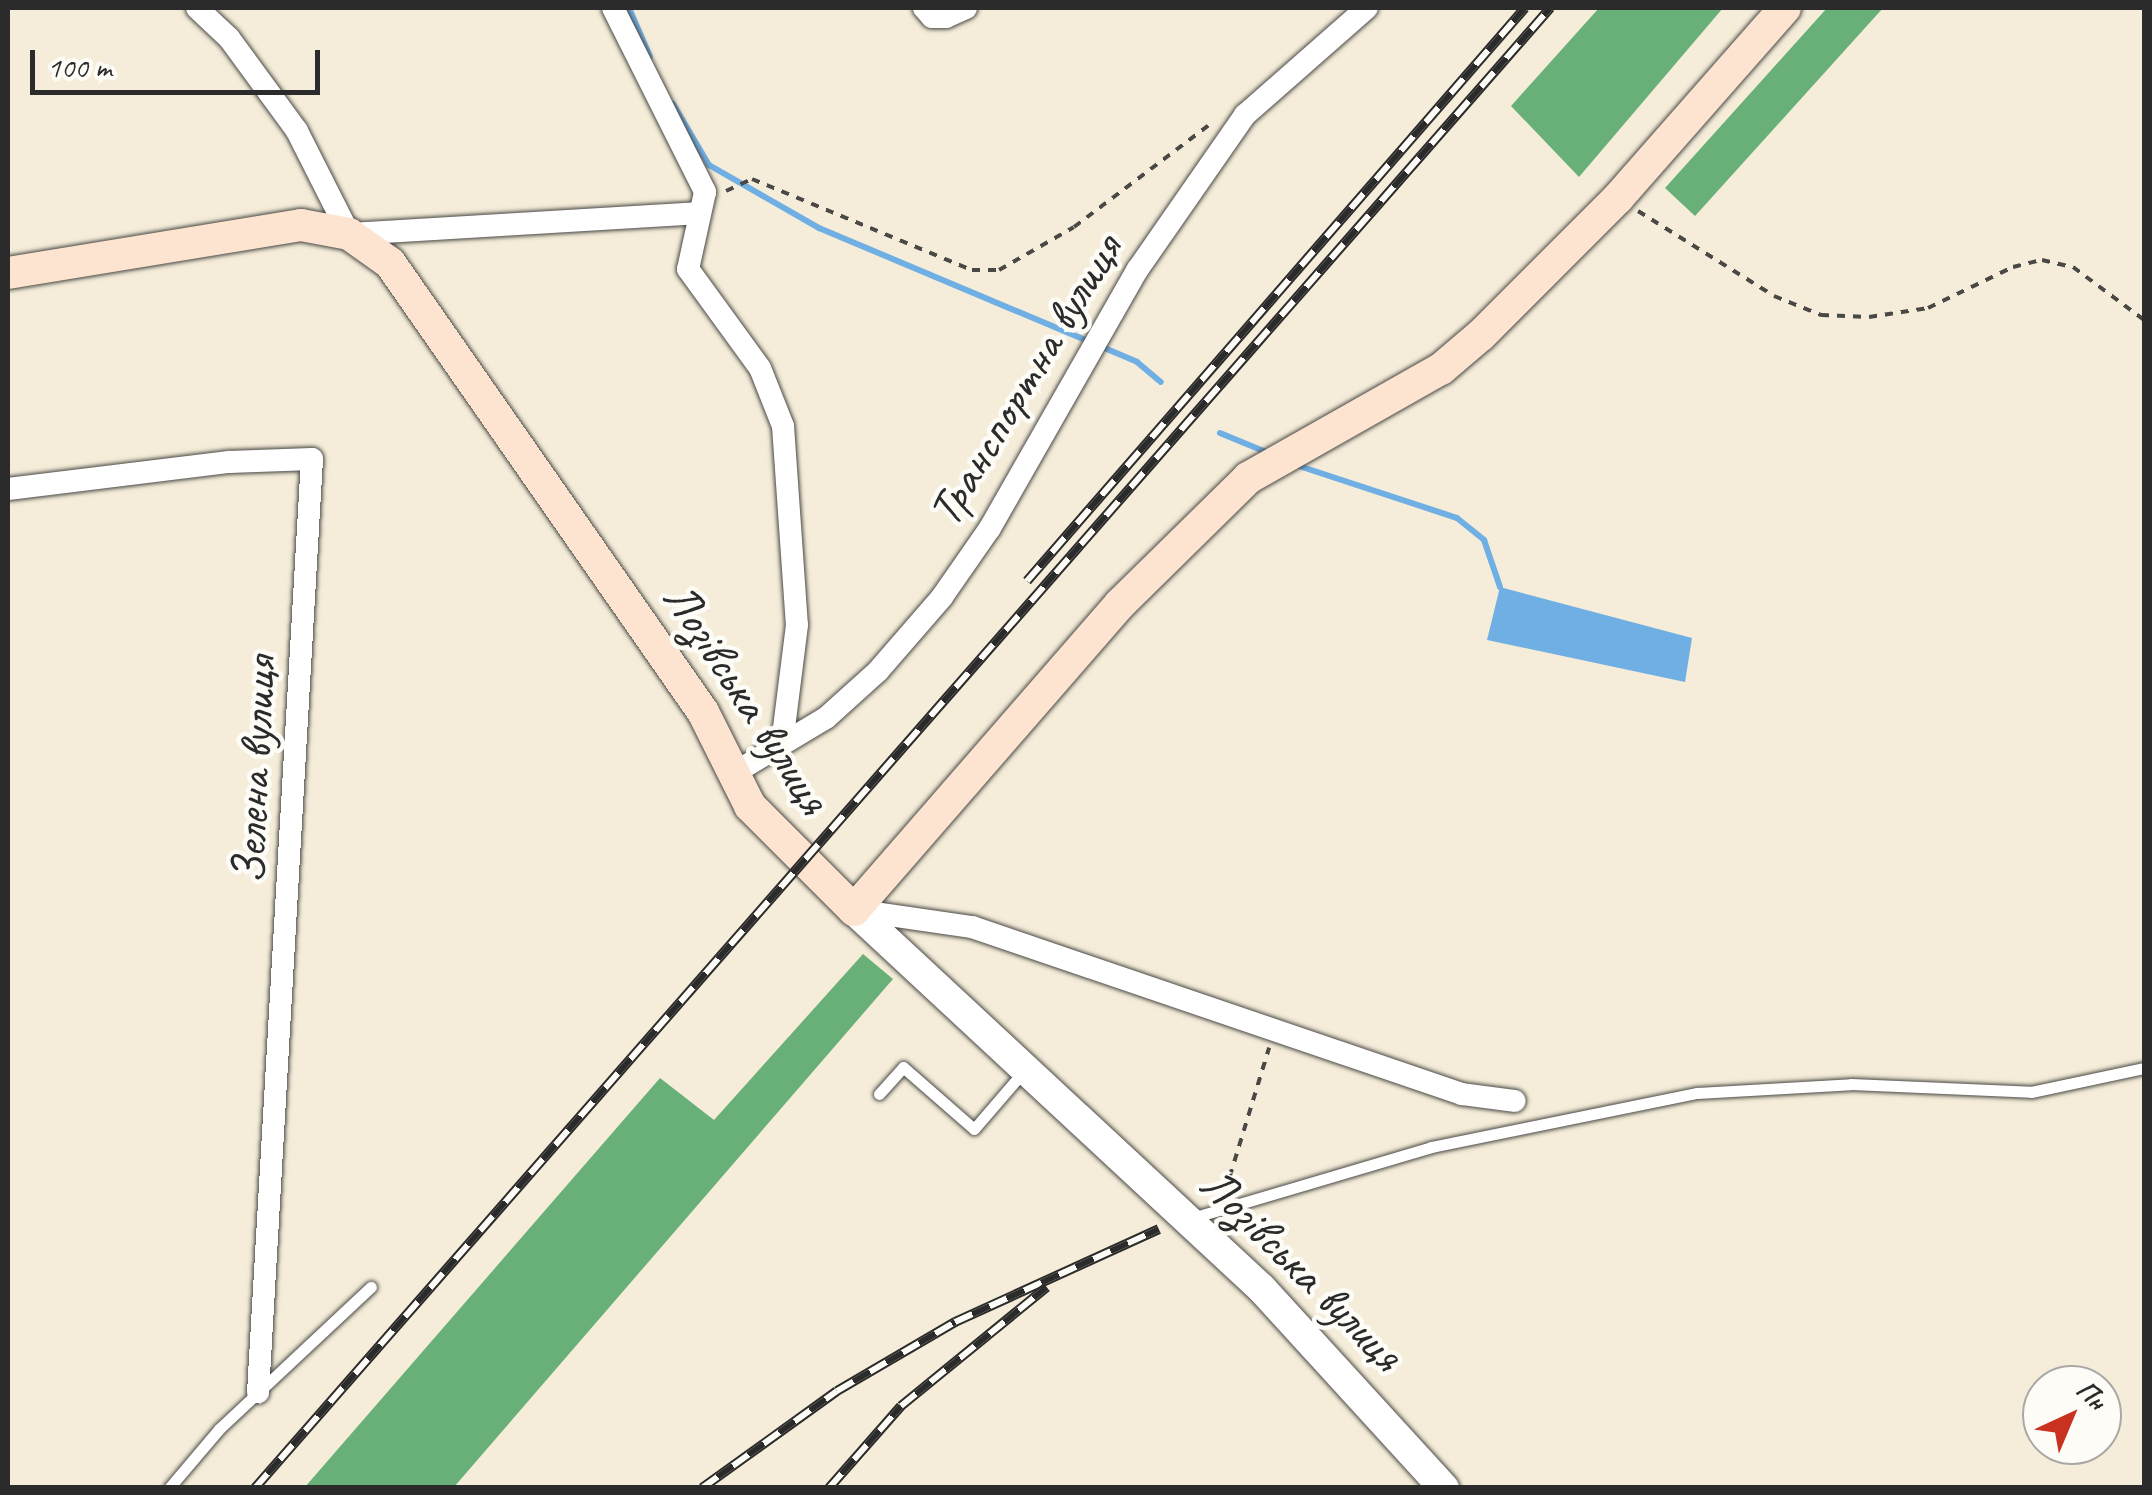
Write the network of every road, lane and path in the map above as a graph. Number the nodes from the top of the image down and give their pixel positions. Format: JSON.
{"nodes":[{"id":1,"x":197,"y":8,"type":"edge"},
{"id":2,"x":612,"y":8,"type":"edge"},
{"id":3,"x":966,"y":8,"type":"edge"},
{"id":4,"x":1367,"y":8,"type":"edge"},
{"id":5,"x":1785,"y":8,"type":"edge"},
{"id":6,"x":925,"y":10,"type":"edge"},
{"id":7,"x":1215,"y":120,"type":"dead end"},
{"id":8,"x":1618,"y":198,"type":"junction"},
{"id":9,"x":700,"y":206,"type":"junction"},
{"id":10,"x":349,"y":234,"type":"junction"},
{"id":11,"x":8,"y":272,"type":"edge"},
{"id":12,"x":2144,"y":320,"type":"edge"},
{"id":13,"x":8,"y":489,"type":"edge"},
{"id":14,"x":782,"y":744,"type":"junction"},
{"id":15,"x":734,"y":773,"type":"junction"},
{"id":16,"x":854,"y":910,"type":"junction"},
{"id":17,"x":1274,"y":1029,"type":"junction"},
{"id":18,"x":2144,"y":1068,"type":"edge"},
{"id":19,"x":1026,"y":1069,"type":"junction"},
{"id":20,"x":880,"y":1094,"type":"dead end"},
{"id":21,"x":1514,"y":1100,"type":"dead end"},
{"id":22,"x":1202,"y":1215,"type":"junction"},
{"id":23,"x":371,"y":1286,"type":"dead end"},
{"id":24,"x":258,"y":1392,"type":"junction"},
{"id":25,"x":169,"y":1488,"type":"edge"},
{"id":26,"x":1444,"y":1488,"type":"edge"}],
"edges":[{"from":1,"to":10,"type":"street","name":"Лозівська вулиця"},
{"from":2,"to":9,"type":"street"},
{"from":3,"to":6,"type":"street"},
{"from":4,"to":14,"type":"street","name":"Транспортна вулиця"},
{"from":5,"to":8,"type":"main road"},
{"from":7,"to":9,"type":"path"},
{"from":8,"to":12,"type":"path"},
{"from":8,"to":16,"type":"main road"},
{"from":9,"to":10,"type":"street"},
{"from":9,"to":14,"type":"street"},
{"from":10,"to":11,"type":"main road"},
{"from":10,"to":15,"type":"main road","name":"Лозівська вулиця"},
{"from":13,"to":24,"type":"street","name":"Зелена вулиця"},
{"from":14,"to":15,"type":"street","name":"Транспортна вулиця"},
{"from":15,"to":16,"type":"main road","name":"Лозівська вулиця"},
{"from":16,"to":17,"type":"street"},
{"from":16,"to":19,"type":"street","name":"Лозівська вулиця"},
{"from":17,"to":21,"type":"street"},
{"from":17,"to":22,"type":"path"},
{"from":18,"to":22,"type":"lane"},
{"from":19,"to":20,"type":"lane"},
{"from":19,"to":22,"type":"street","name":"Лозівська вулиця"},
{"from":22,"to":26,"type":"street","name":"Лозівська вулиця"},
{"from":23,"to":24,"type":"lane"},
{"from":24,"to":25,"type":"lane"}]}
